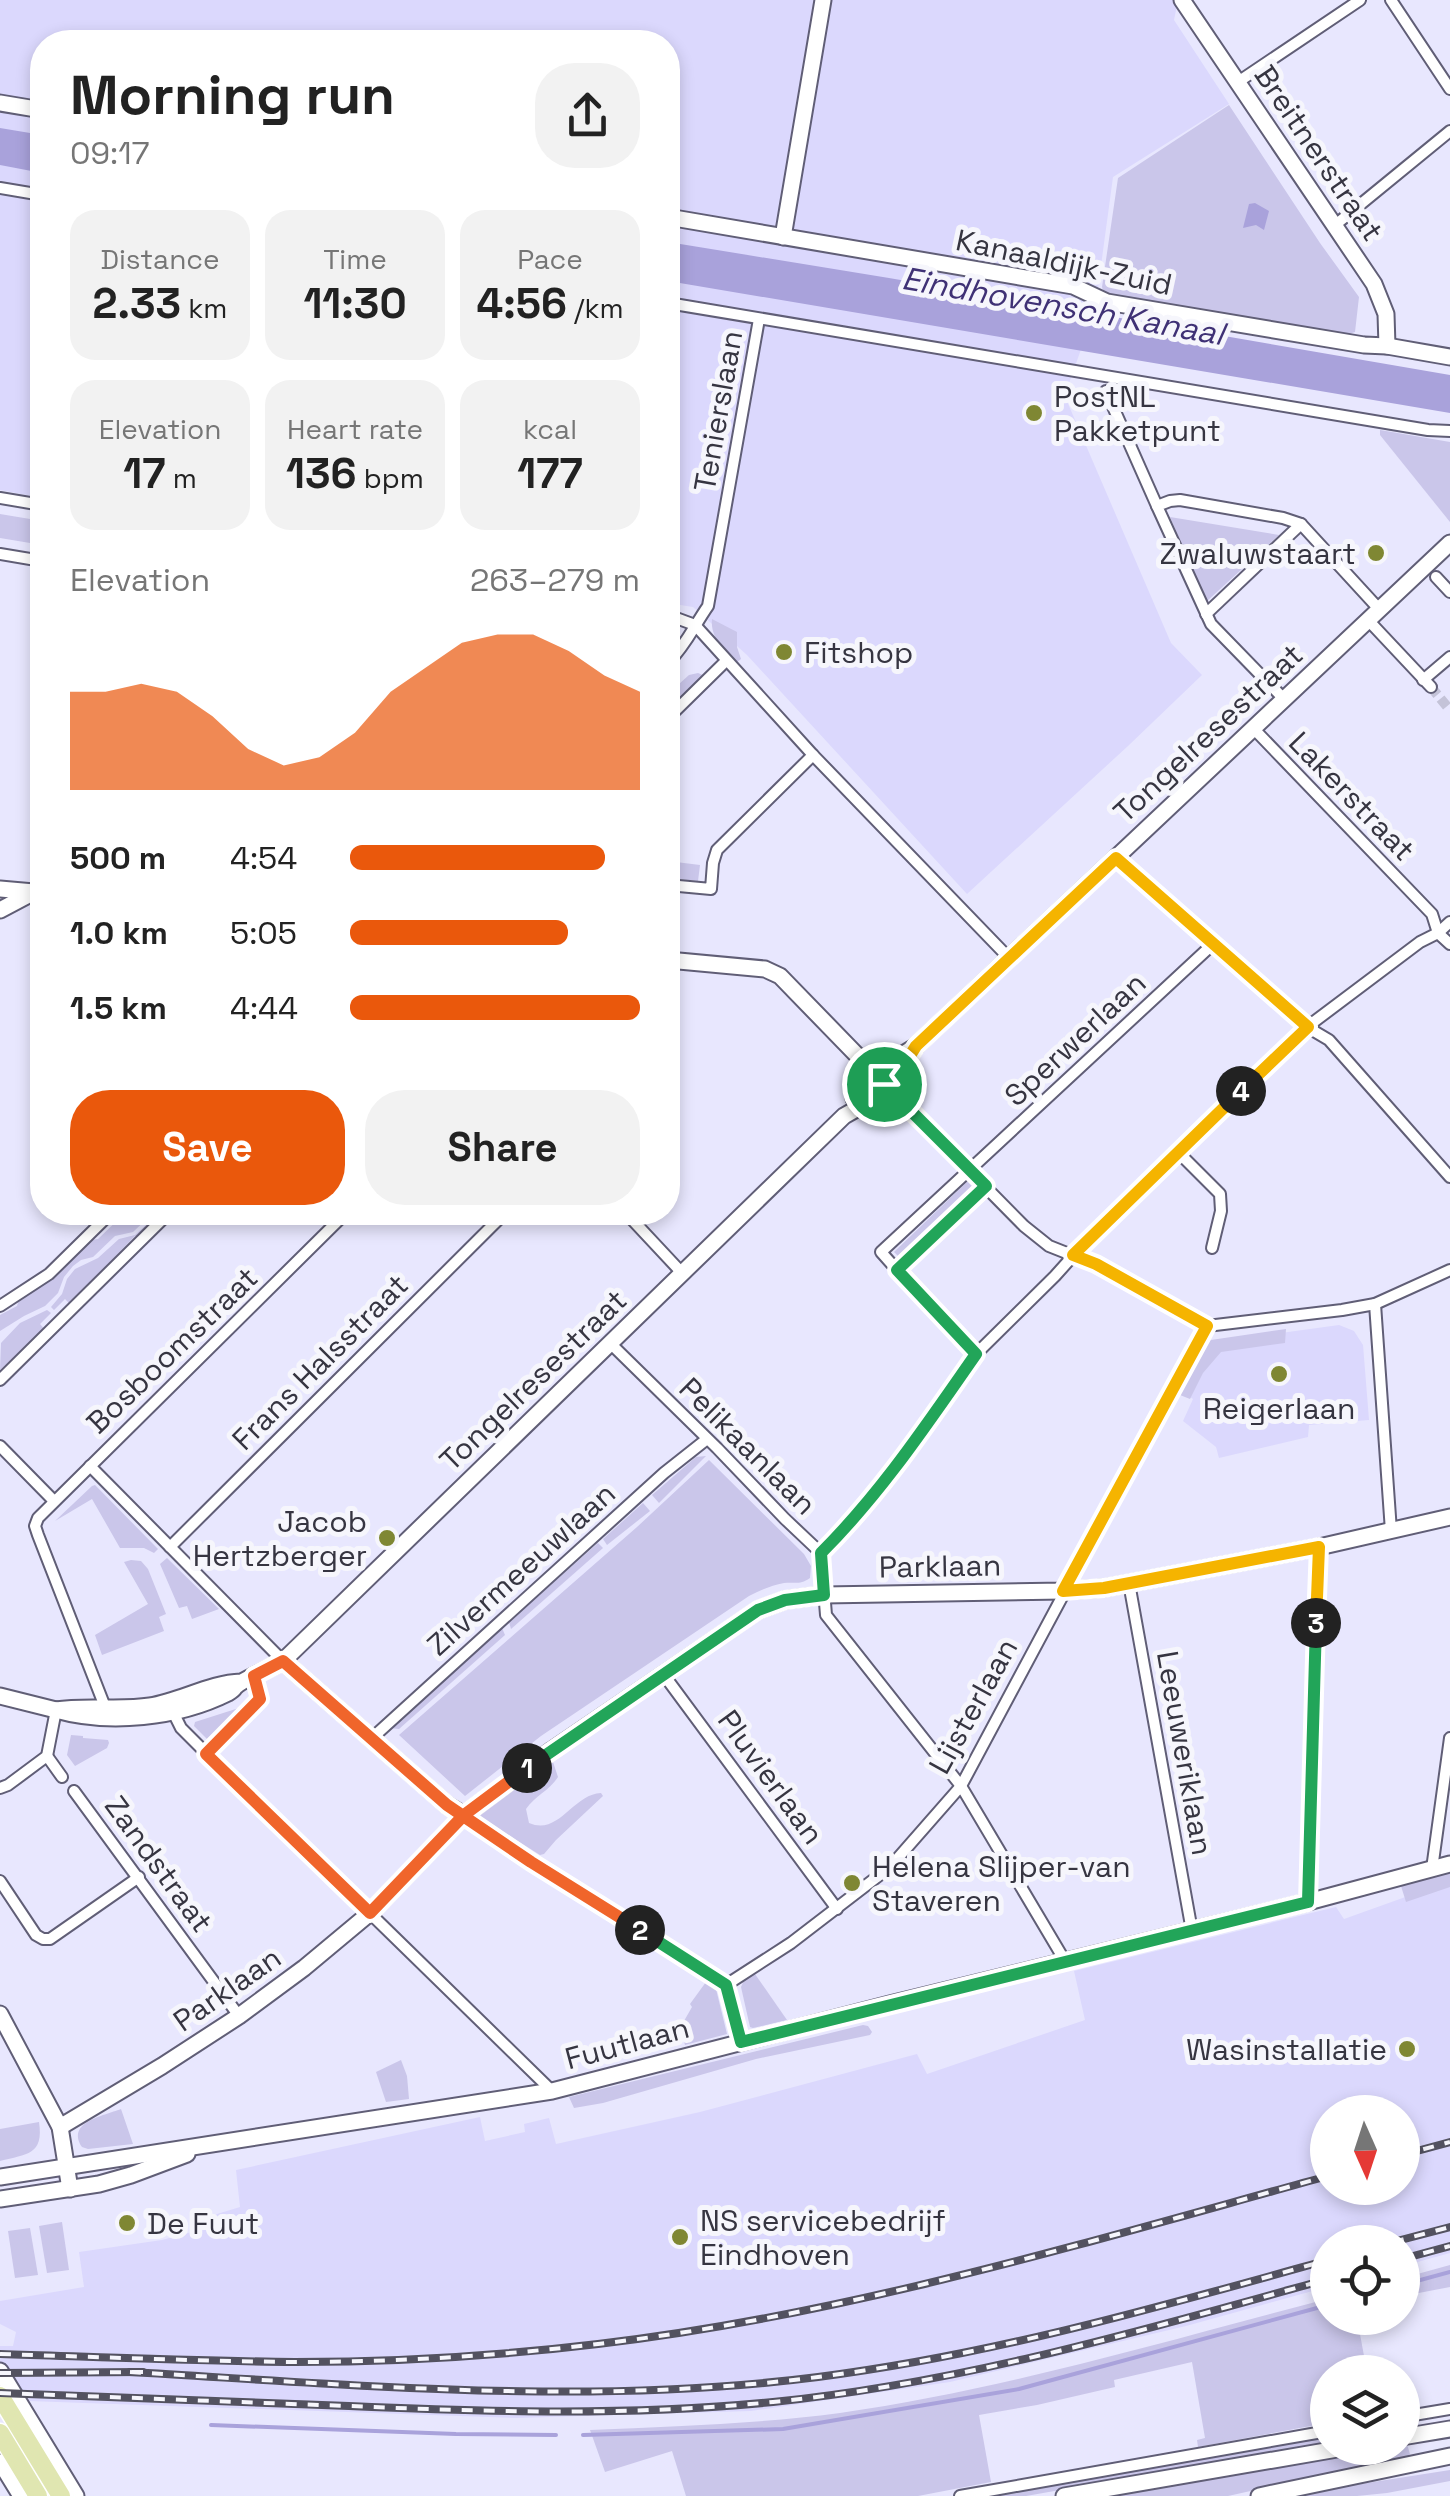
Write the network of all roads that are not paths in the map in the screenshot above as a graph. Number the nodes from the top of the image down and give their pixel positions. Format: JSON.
{"nodes":[{"id":1,"x":823,"y":0,"type":"edge"},
{"id":2,"x":1182,"y":0,"type":"edge"},
{"id":3,"x":1360,"y":0,"type":"edge"},
{"id":4,"x":1391,"y":0,"type":"edge"},
{"id":5,"x":1238,"y":82,"type":"junction"},
{"id":6,"x":1450,"y":89,"type":"edge"},
{"id":7,"x":0,"y":103,"type":"edge"},
{"id":8,"x":30,"y":108,"type":"edge"},
{"id":9,"x":1450,"y":131,"type":"edge"},
{"id":10,"x":0,"y":188,"type":"edge"},
{"id":11,"x":30,"y":193,"type":"edge"},
{"id":12,"x":680,"y":219,"type":"edge"},
{"id":13,"x":1334,"y":226,"type":"junction"},
{"id":14,"x":783,"y":237,"type":"junction"},
{"id":15,"x":680,"y":305,"type":"edge"},
{"id":16,"x":759,"y":319,"type":"junction"},
{"id":17,"x":1387,"y":346,"type":"junction"},
{"id":18,"x":1450,"y":356,"type":"edge"},
{"id":19,"x":1106,"y":391,"type":"dead end"},
{"id":20,"x":1450,"y":432,"type":"edge"},
{"id":21,"x":0,"y":498,"type":"edge"},
{"id":22,"x":30,"y":503,"type":"edge"},
{"id":23,"x":1158,"y":506,"type":"junction"},
{"id":24,"x":1301,"y":524,"type":"junction"},
{"id":25,"x":1450,"y":542,"type":"edge"},
{"id":26,"x":0,"y":554,"type":"edge"},
{"id":27,"x":30,"y":559,"type":"edge"},
{"id":28,"x":1436,"y":578,"type":"dead end"},
{"id":29,"x":1450,"y":592,"type":"edge"},
{"id":30,"x":1206,"y":614,"type":"junction"},
{"id":31,"x":1374,"y":615,"type":"junction"},
{"id":32,"x":680,"y":619,"type":"edge"},
{"id":33,"x":695,"y":625,"type":"junction"},
{"id":34,"x":680,"y":650,"type":"edge"},
{"id":35,"x":1450,"y":657,"type":"edge"},
{"id":36,"x":726,"y":662,"type":"junction"},
{"id":37,"x":1284,"y":699,"type":"junction"},
{"id":38,"x":680,"y":706,"type":"edge"},
{"id":39,"x":1253,"y":728,"type":"junction"},
{"id":40,"x":814,"y":755,"type":"junction"},
{"id":41,"x":1116,"y":858,"type":"junction"},
{"id":42,"x":680,"y":886,"type":"edge"},
{"id":43,"x":0,"y":889,"type":"edge"},
{"id":44,"x":30,"y":890,"type":"edge"},
{"id":45,"x":30,"y":894,"type":"edge"},
{"id":46,"x":0,"y":910,"type":"edge"},
{"id":47,"x":1450,"y":922,"type":"edge"},
{"id":48,"x":1438,"y":933,"type":"junction"},
{"id":49,"x":1213,"y":944,"type":"junction"},
{"id":50,"x":1450,"y":944,"type":"edge"},
{"id":51,"x":1009,"y":958,"type":"junction"},
{"id":52,"x":680,"y":961,"type":"edge"},
{"id":53,"x":1308,"y":1027,"type":"junction"},
{"id":54,"x":880,"y":1080,"type":"junction"},
{"id":55,"x":1177,"y":1151,"type":"junction"},
{"id":56,"x":971,"y":1171,"type":"junction"},
{"id":57,"x":1450,"y":1178,"type":"edge"},
{"id":58,"x":986,"y":1186,"type":"junction"},
{"id":59,"x":99,"y":1225,"type":"edge"},
{"id":60,"x":157,"y":1225,"type":"edge"},
{"id":61,"x":334,"y":1225,"type":"edge"},
{"id":62,"x":493,"y":1225,"type":"edge"},
{"id":63,"x":637,"y":1225,"type":"edge"},
{"id":64,"x":1212,"y":1248,"type":"dead end"},
{"id":65,"x":1073,"y":1255,"type":"junction"},
{"id":66,"x":897,"y":1270,"type":"junction"},
{"id":67,"x":1450,"y":1270,"type":"edge"},
{"id":68,"x":682,"y":1274,"type":"junction"},
{"id":69,"x":1375,"y":1304,"type":"junction"},
{"id":70,"x":0,"y":1306,"type":"edge"},
{"id":71,"x":1207,"y":1326,"type":"junction"},
{"id":72,"x":610,"y":1344,"type":"junction"},
{"id":73,"x":976,"y":1354,"type":"junction"},
{"id":74,"x":0,"y":1380,"type":"edge"},
{"id":75,"x":707,"y":1439,"type":"junction"},
{"id":76,"x":0,"y":1446,"type":"edge"},
{"id":77,"x":90,"y":1466,"type":"junction"},
{"id":78,"x":54,"y":1501,"type":"junction"},
{"id":79,"x":1450,"y":1518,"type":"edge"},
{"id":80,"x":1391,"y":1531,"type":"junction"},
{"id":81,"x":170,"y":1546,"type":"junction"},
{"id":82,"x":1319,"y":1547,"type":"junction"},
{"id":83,"x":821,"y":1553,"type":"junction"},
{"id":84,"x":1129,"y":1583,"type":"junction"},
{"id":85,"x":1063,"y":1591,"type":"junction"},
{"id":86,"x":824,"y":1595,"type":"junction"},
{"id":87,"x":283,"y":1661,"type":"junction"},
{"id":88,"x":664,"y":1676,"type":"junction"},
{"id":89,"x":248,"y":1679,"type":"junction"},
{"id":90,"x":0,"y":1696,"type":"edge"},
{"id":91,"x":171,"y":1706,"type":"junction"},
{"id":92,"x":56,"y":1710,"type":"junction"},
{"id":93,"x":108,"y":1713,"type":"junction"},
{"id":94,"x":1450,"y":1738,"type":"edge"},
{"id":95,"x":371,"y":1739,"type":"junction"},
{"id":96,"x":206,"y":1754,"type":"junction"},
{"id":97,"x":47,"y":1756,"type":"junction"},
{"id":98,"x":62,"y":1776,"type":"dead end"},
{"id":99,"x":961,"y":1786,"type":"junction"},
{"id":100,"x":0,"y":1788,"type":"edge"},
{"id":101,"x":74,"y":1791,"type":"dead end"},
{"id":102,"x":464,"y":1815,"type":"junction"},
{"id":103,"x":1450,"y":1864,"type":"edge"},
{"id":104,"x":1432,"y":1869,"type":"junction"},
{"id":105,"x":139,"y":1877,"type":"junction"},
{"id":106,"x":0,"y":1880,"type":"edge"},
{"id":107,"x":1308,"y":1902,"type":"junction"},
{"id":108,"x":837,"y":1909,"type":"junction"},
{"id":109,"x":370,"y":1913,"type":"junction"},
{"id":110,"x":1192,"y":1931,"type":"junction"},
{"id":111,"x":1066,"y":1961,"type":"junction"},
{"id":112,"x":726,"y":1985,"type":"junction"},
{"id":113,"x":0,"y":2014,"type":"edge"},
{"id":114,"x":239,"y":2016,"type":"junction"},
{"id":115,"x":741,"y":2042,"type":"junction"},
{"id":116,"x":552,"y":2092,"type":"junction"},
{"id":117,"x":60,"y":2128,"type":"junction"},
{"id":118,"x":218,"y":2142,"type":"junction"},
{"id":119,"x":67,"y":2167,"type":"junction"},
{"id":120,"x":0,"y":2177,"type":"edge"},
{"id":121,"x":70,"y":2190,"type":"junction"},
{"id":122,"x":0,"y":2199,"type":"edge"},
{"id":123,"x":0,"y":2372,"type":"edge"},
{"id":124,"x":0,"y":2396,"type":"edge"},
{"id":125,"x":1450,"y":2409,"type":"edge"},
{"id":126,"x":1420,"y":2415,"type":"edge"},
{"id":127,"x":1450,"y":2429,"type":"edge"},
{"id":128,"x":0,"y":2433,"type":"edge"},
{"id":129,"x":1310,"y":2434,"type":"edge"},
{"id":130,"x":1420,"y":2434,"type":"edge"},
{"id":131,"x":1310,"y":2454,"type":"edge"},
{"id":132,"x":1450,"y":2456,"type":"edge"},
{"id":133,"x":0,"y":2462,"type":"edge"},
{"id":134,"x":21,"y":2496,"type":"edge"},
{"id":135,"x":38,"y":2496,"type":"edge"},
{"id":136,"x":61,"y":2496,"type":"edge"},
{"id":137,"x":76,"y":2496,"type":"edge"},
{"id":138,"x":960,"y":2496,"type":"edge"},
{"id":139,"x":1064,"y":2496,"type":"edge"},
{"id":140,"x":1259,"y":2496,"type":"edge"}],
"edges":[{"from":1,"to":14,"type":"street"},
{"from":2,"to":5,"type":"street","name":"Breitnerstraat"},
{"from":3,"to":5,"type":"street"},
{"from":4,"to":6,"type":"street"},
{"from":5,"to":13,"type":"street","name":"Breitnerstraat"},
{"from":7,"to":8,"type":"street"},
{"from":9,"to":13,"type":"street"},
{"from":10,"to":11,"type":"street"},
{"from":12,"to":14,"type":"street","name":"Kanaaldijk-Zuid"},
{"from":13,"to":17,"type":"street","name":"Breitnerstraat"},
{"from":14,"to":17,"type":"street","name":"Kanaaldijk-Zuid"},
{"from":15,"to":16,"type":"street"},
{"from":16,"to":20,"type":"street"},
{"from":16,"to":33,"type":"street","name":"Tenierslaan"},
{"from":17,"to":18,"type":"street","name":"Kanaaldijk-Zuid"},
{"from":19,"to":23,"type":"street"},
{"from":21,"to":22,"type":"street"},
{"from":23,"to":24,"type":"street"},
{"from":23,"to":30,"type":"street"},
{"from":24,"to":30,"type":"street"},
{"from":24,"to":31,"type":"street"},
{"from":25,"to":31,"type":"street","name":"Tongelresestraat"},
{"from":26,"to":27,"type":"street"},
{"from":28,"to":29,"type":"street"},
{"from":30,"to":37,"type":"street"},
{"from":31,"to":35,"type":"street"},
{"from":31,"to":37,"type":"street","name":"Tongelresestraat"},
{"from":32,"to":33,"type":"street"},
{"from":33,"to":34,"type":"street","name":"Tenierslaan"},
{"from":33,"to":36,"type":"street"},
{"from":36,"to":38,"type":"street"},
{"from":36,"to":40,"type":"street"},
{"from":37,"to":39,"type":"street","name":"Tongelresestraat"},
{"from":39,"to":41,"type":"street","name":"Tongelresestraat"},
{"from":39,"to":48,"type":"street","name":"Lakerstraat"},
{"from":40,"to":42,"type":"street"},
{"from":40,"to":51,"type":"street"},
{"from":41,"to":49,"type":"street"},
{"from":41,"to":51,"type":"street","name":"Tongelresestraat"},
{"from":43,"to":44,"type":"street"},
{"from":45,"to":46,"type":"street"},
{"from":47,"to":48,"type":"street"},
{"from":48,"to":50,"type":"street","name":"Lakerstraat"},
{"from":48,"to":53,"type":"street"},
{"from":49,"to":53,"type":"street"},
{"from":49,"to":56,"type":"street","name":"Sperwerlaan"},
{"from":51,"to":54,"type":"street","name":"Tongelresestraat"},
{"from":52,"to":54,"type":"street"},
{"from":53,"to":55,"type":"street"},
{"from":53,"to":57,"type":"street"},
{"from":54,"to":56,"type":"street"},
{"from":54,"to":68,"type":"street","name":"Tongelresestraat"},
{"from":55,"to":64,"type":"street"},
{"from":55,"to":65,"type":"street"},
{"from":56,"to":58,"type":"street"},
{"from":56,"to":66,"type":"street","name":"Sperwerlaan"},
{"from":58,"to":65,"type":"street"},
{"from":58,"to":66,"type":"street"},
{"from":59,"to":70,"type":"street"},
{"from":60,"to":74,"type":"street"},
{"from":61,"to":77,"type":"street","name":"Bosboomstraat"},
{"from":62,"to":81,"type":"street","name":"Frans Halsstraat"},
{"from":63,"to":68,"type":"street"},
{"from":65,"to":71,"type":"street"},
{"from":65,"to":73,"type":"street"},
{"from":66,"to":73,"type":"street"},
{"from":67,"to":69,"type":"street"},
{"from":68,"to":72,"type":"street","name":"Tongelresestraat"},
{"from":69,"to":71,"type":"street"},
{"from":69,"to":80,"type":"street"},
{"from":71,"to":85,"type":"street","name":"Lijsterlaan"},
{"from":72,"to":75,"type":"street","name":"Pelikaanlaan"},
{"from":72,"to":87,"type":"street","name":"Tongelresestraat"},
{"from":73,"to":83,"type":"street"},
{"from":75,"to":83,"type":"street","name":"Pelikaanlaan"},
{"from":75,"to":95,"type":"street","name":"Zilvermeeuwlaan"},
{"from":76,"to":78,"type":"street"},
{"from":77,"to":78,"type":"street","name":"Bosboomstraat"},
{"from":77,"to":81,"type":"street"},
{"from":78,"to":93,"type":"street","name":"Bosboomstraat"},
{"from":79,"to":80,"type":"street","name":"Parklaan"},
{"from":80,"to":82,"type":"street","name":"Parklaan"},
{"from":81,"to":87,"type":"street"},
{"from":82,"to":84,"type":"street","name":"Parklaan"},
{"from":82,"to":107,"type":"street"},
{"from":83,"to":86,"type":"street","name":"Pelikaanlaan"},
{"from":84,"to":85,"type":"street","name":"Parklaan"},
{"from":84,"to":110,"type":"street","name":"Leeuweriklaan"},
{"from":85,"to":86,"type":"street","name":"Parklaan"},
{"from":85,"to":99,"type":"street","name":"Lijsterlaan"},
{"from":86,"to":88,"type":"street","name":"Parklaan"},
{"from":86,"to":99,"type":"street"},
{"from":87,"to":89,"type":"street","name":"Tongelresestraat"},
{"from":87,"to":95,"type":"street"},
{"from":88,"to":102,"type":"street","name":"Parklaan"},
{"from":88,"to":108,"type":"street","name":"Pluvierlaan"},
{"from":89,"to":91,"type":"street","name":"Tongelresestraat"},
{"from":89,"to":96,"type":"street"},
{"from":90,"to":92,"type":"street","name":"Tongelresestraat"},
{"from":91,"to":93,"type":"street","name":"Tongelresestraat"},
{"from":91,"to":96,"type":"street"},
{"from":92,"to":93,"type":"street","name":"Tongelresestraat"},
{"from":92,"to":97,"type":"street"},
{"from":94,"to":104,"type":"street"},
{"from":95,"to":102,"type":"street"},
{"from":96,"to":109,"type":"street"},
{"from":97,"to":98,"type":"street"},
{"from":97,"to":100,"type":"street"},
{"from":99,"to":108,"type":"street","name":"Lijsterlaan"},
{"from":99,"to":111,"type":"street"},
{"from":101,"to":105,"type":"street","name":"Zandstraat"},
{"from":102,"to":109,"type":"street","name":"Parklaan"},
{"from":102,"to":112,"type":"street"},
{"from":103,"to":104,"type":"street","name":"Fuutlaan"},
{"from":104,"to":107,"type":"street","name":"Fuutlaan"},
{"from":105,"to":106,"type":"street"},
{"from":105,"to":114,"type":"street","name":"Zandstraat"},
{"from":107,"to":110,"type":"street","name":"Fuutlaan"},
{"from":108,"to":112,"type":"street","name":"Lijsterlaan"},
{"from":109,"to":114,"type":"street","name":"Parklaan"},
{"from":109,"to":116,"type":"street"},
{"from":110,"to":111,"type":"street","name":"Fuutlaan"},
{"from":111,"to":115,"type":"street","name":"Fuutlaan"},
{"from":112,"to":115,"type":"street"},
{"from":113,"to":117,"type":"street"},
{"from":114,"to":117,"type":"street","name":"Parklaan"},
{"from":115,"to":116,"type":"street","name":"Fuutlaan"},
{"from":116,"to":118,"type":"street","name":"Fuutlaan"},
{"from":117,"to":119,"type":"street"},
{"from":118,"to":119,"type":"street","name":"Fuutlaan"},
{"from":118,"to":121,"type":"street","name":"Fuutlaan"},
{"from":119,"to":120,"type":"street","name":"Fuutlaan"},
{"from":119,"to":121,"type":"street"},
{"from":121,"to":122,"type":"street","name":"Fuutlaan"},
{"from":123,"to":137,"type":"street"},
{"from":124,"to":136,"type":"main road"},
{"from":125,"to":126,"type":"street"},
{"from":127,"to":130,"type":"street"},
{"from":128,"to":135,"type":"main road"},
{"from":129,"to":138,"type":"street"},
{"from":131,"to":139,"type":"street"},
{"from":132,"to":140,"type":"street"},
{"from":133,"to":134,"type":"street"}]}
